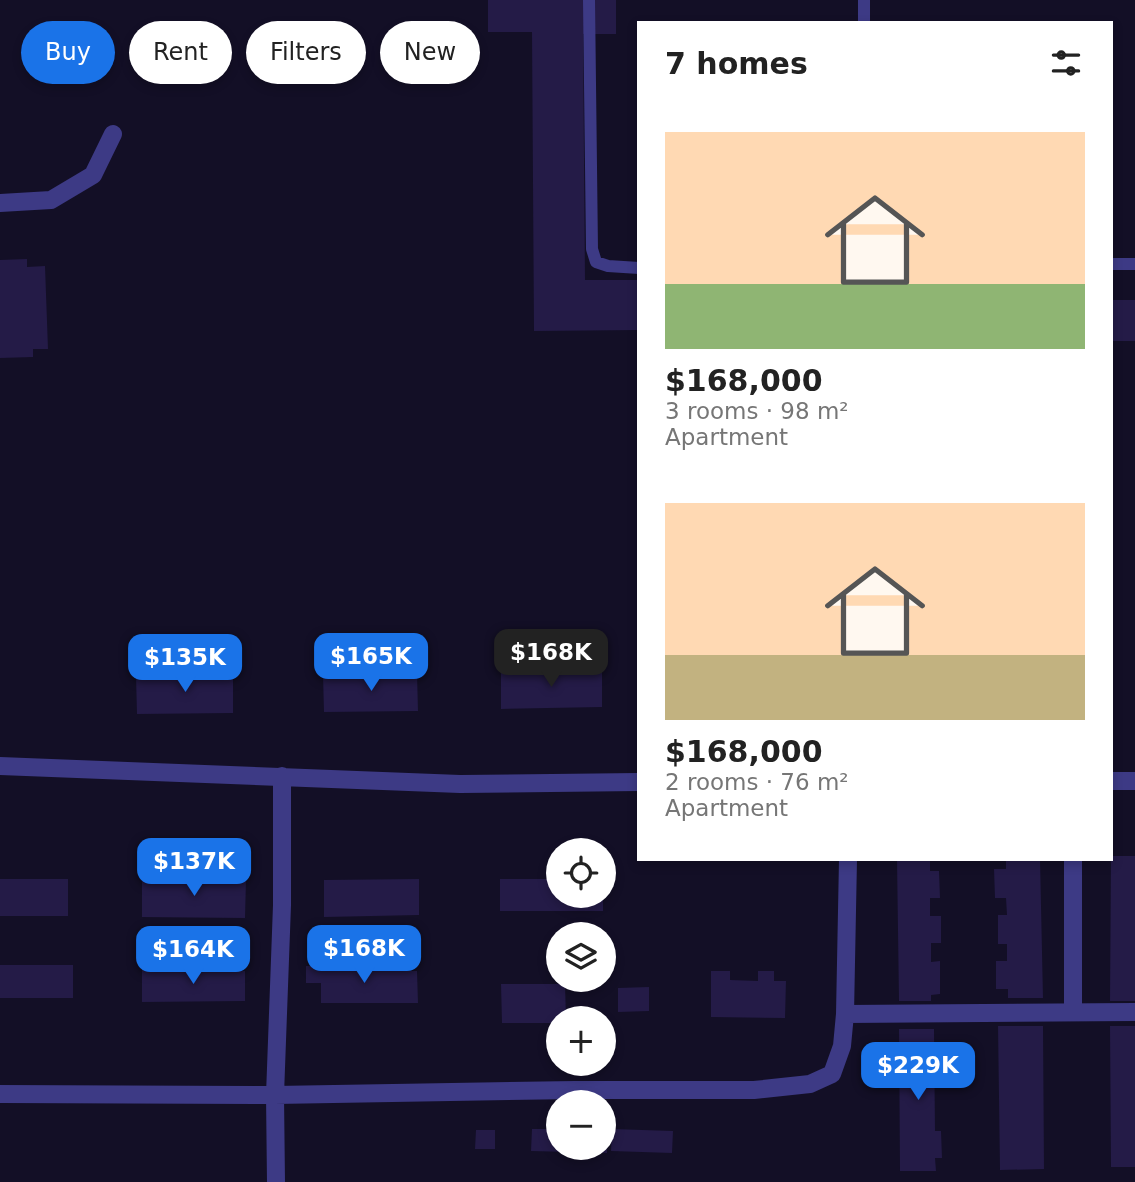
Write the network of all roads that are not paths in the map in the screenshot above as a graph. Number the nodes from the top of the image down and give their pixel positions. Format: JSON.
{"nodes":[{"id":1,"x":589,"y":0,"type":"edge"},
{"id":2,"x":864,"y":0,"type":"edge"},
{"id":3,"x":864,"y":21,"type":"edge"},
{"id":4,"x":113,"y":134,"type":"dead end"},
{"id":5,"x":0,"y":203,"type":"edge"},
{"id":6,"x":1113,"y":264,"type":"edge"},
{"id":7,"x":1135,"y":264,"type":"edge"},
{"id":8,"x":637,"y":268,"type":"edge"},
{"id":9,"x":0,"y":766,"type":"edge"},
{"id":10,"x":282,"y":776,"type":"junction"},
{"id":11,"x":1135,"y":780,"type":"edge"},
{"id":12,"x":1113,"y":781,"type":"edge"},
{"id":13,"x":637,"y":782,"type":"edge"},
{"id":14,"x":848,"y":861,"type":"edge"},
{"id":15,"x":1073,"y":861,"type":"edge"},
{"id":16,"x":1073,"y":1012,"type":"junction"},
{"id":17,"x":1135,"y":1012,"type":"edge"},
{"id":18,"x":845,"y":1014,"type":"junction"},
{"id":19,"x":0,"y":1094,"type":"edge"},
{"id":20,"x":275,"y":1095,"type":"junction"},
{"id":21,"x":276,"y":1182,"type":"edge"}],
"edges":[{"from":1,"to":8,"type":"lane"},
{"from":2,"to":3,"type":"lane"},
{"from":4,"to":5,"type":"street"},
{"from":6,"to":7,"type":"lane"},
{"from":9,"to":10,"type":"street"},
{"from":10,"to":13,"type":"street"},
{"from":10,"to":20,"type":"street"},
{"from":11,"to":12,"type":"street"},
{"from":14,"to":18,"type":"street"},
{"from":15,"to":16,"type":"street"},
{"from":16,"to":17,"type":"street"},
{"from":16,"to":18,"type":"street"},
{"from":18,"to":20,"type":"street"},
{"from":19,"to":20,"type":"street"},
{"from":20,"to":21,"type":"street"}]}
